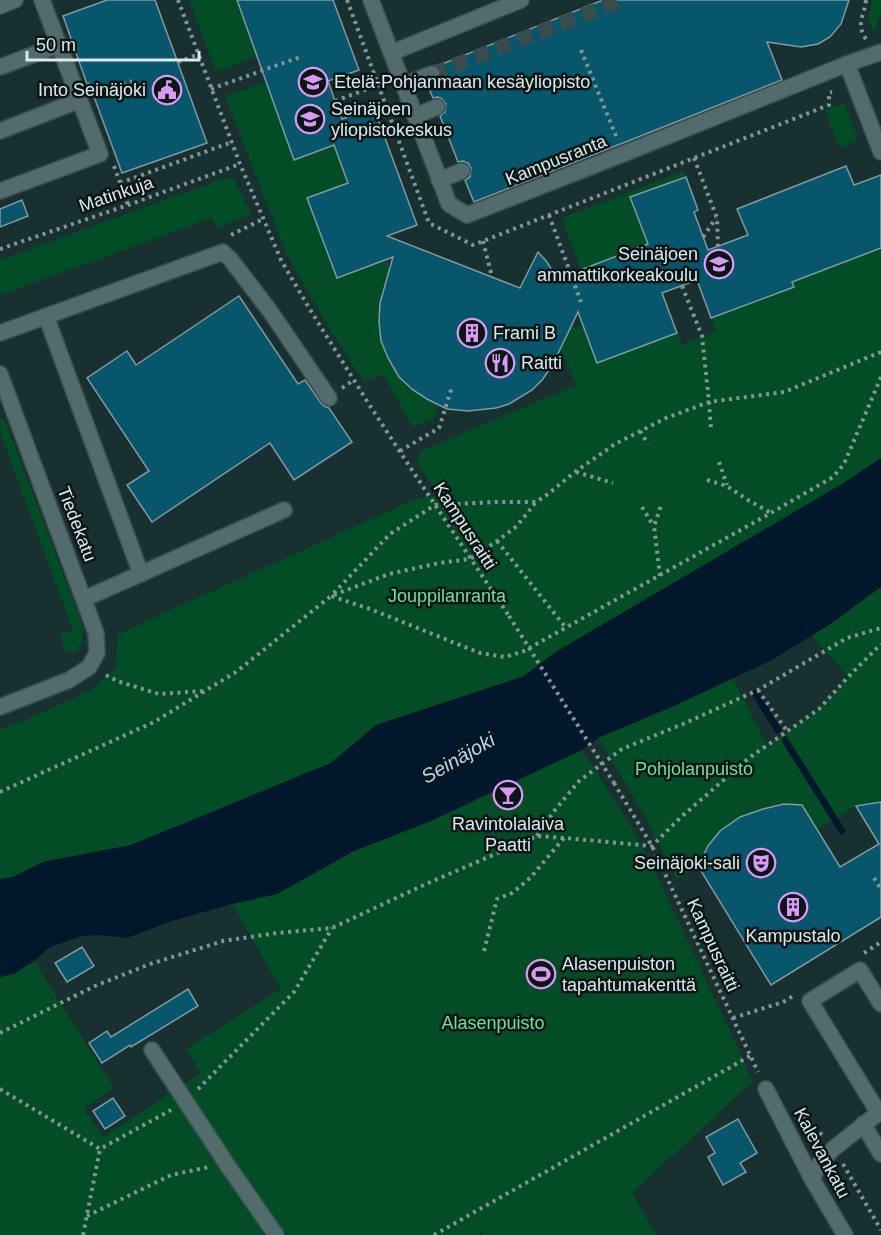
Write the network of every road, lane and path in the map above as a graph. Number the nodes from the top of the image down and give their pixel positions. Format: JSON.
{"nodes":[{"id":1,"x":15,"y":0,"type":"edge"},
{"id":2,"x":42,"y":0,"type":"edge"},
{"id":3,"x":178,"y":0,"type":"edge"},
{"id":4,"x":347,"y":0,"type":"edge"},
{"id":5,"x":371,"y":0,"type":"edge"},
{"id":6,"x":521,"y":0,"type":"edge"},
{"id":7,"x":866,"y":0,"type":"edge"},
{"id":8,"x":0,"y":6,"type":"edge"},
{"id":9,"x":862,"y":33,"type":"dead end"},
{"id":10,"x":59,"y":45,"type":"junction"},
{"id":11,"x":581,"y":50,"type":"dead end"},
{"id":12,"x":881,"y":52,"type":"edge"},
{"id":13,"x":391,"y":53,"type":"junction"},
{"id":14,"x":199,"y":54,"type":"junction"},
{"id":15,"x":300,"y":57,"type":"dead end"},
{"id":16,"x":178,"y":62,"type":"dead end"},
{"id":17,"x":847,"y":64,"type":"junction"},
{"id":18,"x":0,"y":67,"type":"edge"},
{"id":19,"x":432,"y":74,"type":"tunnel mouth"},
{"id":20,"x":132,"y":81,"type":"dead end"},
{"id":21,"x":854,"y":83,"type":"junction"},
{"id":22,"x":378,"y":85,"type":"junction"},
{"id":23,"x":404,"y":85,"type":"junction"},
{"id":24,"x":211,"y":89,"type":"junction"},
{"id":25,"x":85,"y":99,"type":"junction"},
{"id":26,"x":335,"y":101,"type":"dead end"},
{"id":27,"x":437,"y":107,"type":"dead end"},
{"id":28,"x":415,"y":116,"type":"junction"},
{"id":29,"x":0,"y":131,"type":"edge"},
{"id":30,"x":232,"y":142,"type":"junction"},
{"id":31,"x":881,"y":152,"type":"edge"},
{"id":32,"x":623,"y":154,"type":"junction"},
{"id":33,"x":694,"y":158,"type":"junction"},
{"id":34,"x":240,"y":164,"type":"junction"},
{"id":35,"x":462,"y":171,"type":"dead end"},
{"id":36,"x":439,"y":180,"type":"junction"},
{"id":37,"x":634,"y":182,"type":"junction"},
{"id":38,"x":120,"y":183,"type":"dead end"},
{"id":39,"x":0,"y":191,"type":"edge"},
{"id":40,"x":549,"y":215,"type":"junction"},
{"id":41,"x":717,"y":218,"type":"junction"},
{"id":42,"x":263,"y":219,"type":"junction"},
{"id":43,"x":703,"y":237,"type":"dead end"},
{"id":44,"x":483,"y":241,"type":"junction"},
{"id":45,"x":718,"y":246,"type":"dead end"},
{"id":46,"x":0,"y":249,"type":"edge"},
{"id":47,"x":223,"y":252,"type":"junction"},
{"id":48,"x":492,"y":277,"type":"dead end"},
{"id":49,"x":682,"y":286,"type":"dead end"},
{"id":50,"x":581,"y":302,"type":"dead end"},
{"id":51,"x":46,"y":316,"type":"junction"},
{"id":52,"x":0,"y":333,"type":"edge"},
{"id":53,"x":881,"y":352,"type":"edge"},
{"id":54,"x":881,"y":376,"type":"edge"},
{"id":55,"x":1,"y":381,"type":"edge"},
{"id":56,"x":452,"y":387,"type":"dead end"},
{"id":57,"x":329,"y":398,"type":"dead end"},
{"id":58,"x":709,"y":402,"type":"junction"},
{"id":59,"x":711,"y":429,"type":"dead end"},
{"id":60,"x":640,"y":431,"type":"junction"},
{"id":61,"x":648,"y":444,"type":"dead end"},
{"id":62,"x":400,"y":451,"type":"junction"},
{"id":63,"x":719,"y":462,"type":"dead end"},
{"id":64,"x":575,"y":472,"type":"junction"},
{"id":65,"x":707,"y":480,"type":"dead end"},
{"id":66,"x":612,"y":483,"type":"dead end"},
{"id":67,"x":727,"y":486,"type":"junction"},
{"id":68,"x":536,"y":502,"type":"junction"},
{"id":69,"x":435,"y":505,"type":"junction"},
{"id":70,"x":661,"y":506,"type":"dead end"},
{"id":71,"x":642,"y":507,"type":"dead end"},
{"id":72,"x":284,"y":510,"type":"dead end"},
{"id":73,"x":771,"y":513,"type":"junction"},
{"id":74,"x":654,"y":526,"type":"junction"},
{"id":75,"x":497,"y":541,"type":"junction"},
{"id":76,"x":470,"y":559,"type":"junction"},
{"id":77,"x":141,"y":574,"type":"junction"},
{"id":78,"x":660,"y":576,"type":"junction"},
{"id":79,"x":331,"y":596,"type":"junction"},
{"id":80,"x":84,"y":598,"type":"junction"},
{"id":81,"x":566,"y":628,"type":"junction"},
{"id":82,"x":881,"y":628,"type":"edge"},
{"id":83,"x":881,"y":644,"type":"edge"},
{"id":84,"x":89,"y":667,"type":"junction"},
{"id":85,"x":758,"y":690,"type":"junction"},
{"id":86,"x":204,"y":691,"type":"junction"},
{"id":87,"x":0,"y":706,"type":"edge"},
{"id":88,"x":787,"y":732,"type":"junction"},
{"id":89,"x":0,"y":792,"type":"edge"},
{"id":90,"x":537,"y":837,"type":"junction"},
{"id":91,"x":565,"y":838,"type":"junction"},
{"id":92,"x":652,"y":846,"type":"junction"},
{"id":93,"x":874,"y":878,"type":"dead end"},
{"id":94,"x":881,"y":889,"type":"edge"},
{"id":95,"x":484,"y":951,"type":"dead end"},
{"id":96,"x":881,"y":1004,"type":"edge"},
{"id":97,"x":0,"y":1033,"type":"edge"},
{"id":98,"x":152,"y":1050,"type":"dead end"},
{"id":99,"x":750,"y":1056,"type":"junction"},
{"id":100,"x":766,"y":1089,"type":"joint"},
{"id":101,"x":880,"y":1111,"type":"edge"},
{"id":102,"x":863,"y":1124,"type":"junction"},
{"id":103,"x":100,"y":1149,"type":"dead end"},
{"id":104,"x":881,"y":1154,"type":"edge"},
{"id":105,"x":228,"y":1166,"type":"junction"},
{"id":106,"x":812,"y":1179,"type":"junction"},
{"id":107,"x":87,"y":1216,"type":"junction"},
{"id":108,"x":83,"y":1235,"type":"edge"},
{"id":109,"x":276,"y":1235,"type":"edge"},
{"id":110,"x":434,"y":1235,"type":"edge"},
{"id":111,"x":845,"y":1235,"type":"edge"}],
"edges":[{"from":1,"to":8,"type":"street"},
{"from":2,"to":10,"type":"street"},
{"from":3,"to":14,"type":"path","name":"Kampusraitti"},
{"from":4,"to":22,"type":"path"},
{"from":5,"to":13,"type":"street","name":"Kampusranta"},
{"from":6,"to":13,"type":"street"},
{"from":7,"to":9,"type":"path"},
{"from":10,"to":18,"type":"street"},
{"from":10,"to":25,"type":"street"},
{"from":11,"to":32,"type":"path"},
{"from":12,"to":17,"type":"street","name":"Kampusranta"},
{"from":13,"to":23,"type":"street","name":"Kampusranta"},
{"from":14,"to":16,"type":"path"},
{"from":14,"to":24,"type":"path","name":"Kampusraitti"},
{"from":15,"to":24,"type":"path"},
{"from":17,"to":21,"type":"street"},
{"from":17,"to":32,"type":"street","name":"Kampusranta"},
{"from":19,"to":23,"type":"street"},
{"from":20,"to":25,"type":"path"},
{"from":21,"to":31,"type":"street"},
{"from":21,"to":33,"type":"path"},
{"from":22,"to":26,"type":"path"},
{"from":22,"to":44,"type":"path"},
{"from":23,"to":28,"type":"street","name":"Kampusranta"},
{"from":24,"to":30,"type":"path","name":"Kampusraitti"},
{"from":25,"to":29,"type":"street"},
{"from":25,"to":39,"type":"street"},
{"from":27,"to":28,"type":"street"},
{"from":28,"to":36,"type":"street","name":"Kampusranta"},
{"from":30,"to":34,"type":"path","name":"Kampusraitti"},
{"from":30,"to":38,"type":"path"},
{"from":32,"to":36,"type":"street","name":"Kampusranta"},
{"from":32,"to":37,"type":"path"},
{"from":33,"to":37,"type":"path"},
{"from":33,"to":41,"type":"path"},
{"from":34,"to":42,"type":"path","name":"Kampusraitti"},
{"from":34,"to":46,"type":"path","name":"Matinkuja"},
{"from":35,"to":36,"type":"street"},
{"from":37,"to":40,"type":"path"},
{"from":40,"to":44,"type":"path"},
{"from":40,"to":50,"type":"path"},
{"from":41,"to":43,"type":"path"},
{"from":41,"to":45,"type":"path"},
{"from":42,"to":47,"type":"path"},
{"from":42,"to":62,"type":"path","name":"Kampusraitti"},
{"from":44,"to":48,"type":"path"},
{"from":47,"to":51,"type":"street"},
{"from":47,"to":57,"type":"street"},
{"from":49,"to":58,"type":"path"},
{"from":51,"to":52,"type":"street"},
{"from":51,"to":77,"type":"street"},
{"from":53,"to":58,"type":"path"},
{"from":54,"to":73,"type":"path"},
{"from":55,"to":80,"type":"street","name":"Tiedekatu"},
{"from":56,"to":62,"type":"path"},
{"from":58,"to":59,"type":"path"},
{"from":58,"to":60,"type":"path"},
{"from":60,"to":61,"type":"path"},
{"from":60,"to":64,"type":"path"},
{"from":62,"to":69,"type":"path","name":"Kampusraitti"},
{"from":63,"to":67,"type":"path"},
{"from":64,"to":66,"type":"path"},
{"from":64,"to":68,"type":"path"},
{"from":65,"to":67,"type":"path"},
{"from":67,"to":73,"type":"path"},
{"from":68,"to":69,"type":"path"},
{"from":68,"to":75,"type":"path"},
{"from":69,"to":76,"type":"path","name":"Kampusraitti"},
{"from":69,"to":79,"type":"path"},
{"from":70,"to":74,"type":"path"},
{"from":71,"to":74,"type":"path"},
{"from":72,"to":77,"type":"street"},
{"from":73,"to":78,"type":"path"},
{"from":74,"to":78,"type":"path"},
{"from":75,"to":76,"type":"path"},
{"from":75,"to":81,"type":"path"},
{"from":76,"to":79,"type":"path"},
{"from":76,"to":92,"type":"path","name":"Kampusraitti","bridge":true},
{"from":77,"to":80,"type":"street"},
{"from":78,"to":81,"type":"path"},
{"from":79,"to":81,"type":"path"},
{"from":79,"to":86,"type":"path"},
{"from":80,"to":84,"type":"street","name":"Tiedekatu"},
{"from":82,"to":85,"type":"path"},
{"from":83,"to":88,"type":"path"},
{"from":84,"to":86,"type":"path"},
{"from":84,"to":87,"type":"street"},
{"from":85,"to":88,"type":"path"},
{"from":85,"to":90,"type":"path"},
{"from":86,"to":89,"type":"path"},
{"from":88,"to":92,"type":"path"},
{"from":90,"to":91,"type":"path"},
{"from":90,"to":97,"type":"path"},
{"from":91,"to":92,"type":"path"},
{"from":91,"to":95,"type":"path"},
{"from":92,"to":99,"type":"path","name":"Kampusraitti"},
{"from":93,"to":94,"type":"path"},
{"from":96,"to":101,"type":"street"},
{"from":98,"to":105,"type":"street"},
{"from":99,"to":100,"type":"path","name":"Kampusraitti"},
{"from":99,"to":110,"type":"path"},
{"from":100,"to":106,"type":"street","name":"Kalevankatu"},
{"from":101,"to":102,"type":"street"},
{"from":102,"to":104,"type":"street"},
{"from":102,"to":106,"type":"street"},
{"from":103,"to":107,"type":"path"},
{"from":105,"to":107,"type":"path"},
{"from":105,"to":109,"type":"street"},
{"from":106,"to":111,"type":"street","name":"Kalevankatu"},
{"from":107,"to":108,"type":"path"}]}
